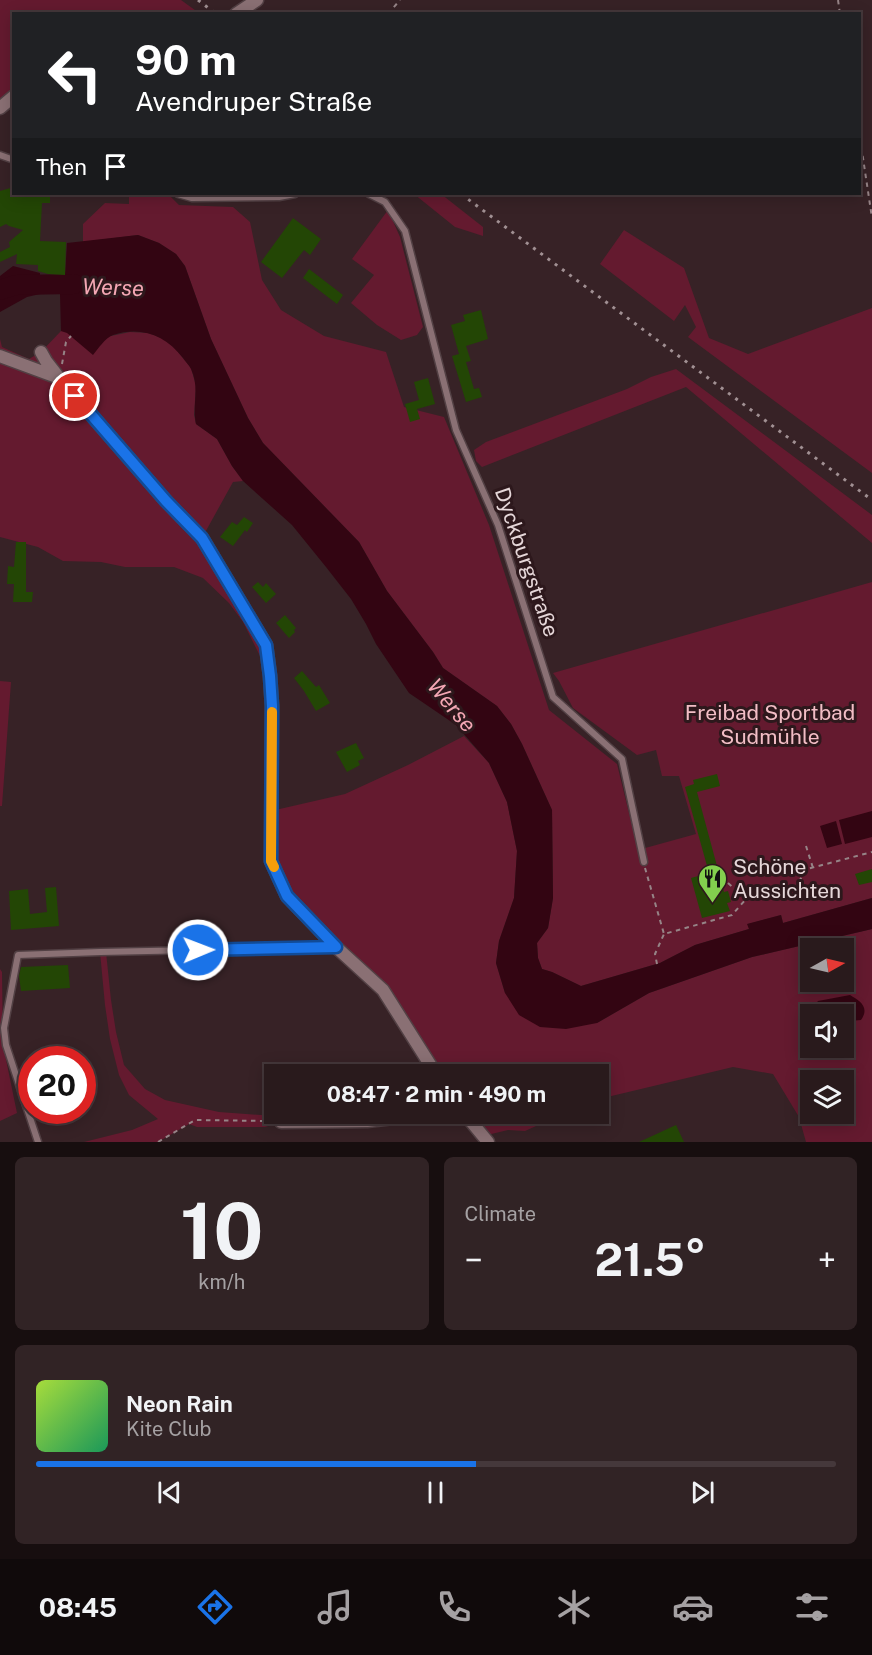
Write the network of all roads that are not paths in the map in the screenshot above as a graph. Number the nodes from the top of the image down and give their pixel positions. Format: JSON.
{"nodes":[{"id":1,"x":257,"y":0,"type":"edge"},
{"id":2,"x":239,"y":12,"type":"edge"},
{"id":3,"x":12,"y":98,"type":"edge"},
{"id":4,"x":0,"y":108,"type":"edge"},
{"id":5,"x":182,"y":195,"type":"edge"},
{"id":6,"x":286,"y":195,"type":"edge"},
{"id":7,"x":371,"y":195,"type":"edge"},
{"id":8,"x":41,"y":352,"type":"dead end"},
{"id":9,"x":0,"y":356,"type":"edge"},
{"id":10,"x":60,"y":379,"type":"junction"},
{"id":11,"x":644,"y":862,"type":"road end"},
{"id":12,"x":336,"y":947,"type":"junction"},
{"id":13,"x":430,"y":1064,"type":"edge"},
{"id":14,"x":473,"y":1124,"type":"edge"},
{"id":15,"x":38,"y":1142,"type":"edge"},
{"id":16,"x":488,"y":1142,"type":"edge"}],
"edges":[{"from":1,"to":2,"type":"street"},
{"from":3,"to":4,"type":"street"},
{"from":5,"to":6,"type":"lane"},
{"from":7,"to":11,"type":"lane","name":"Dyckburgstraße"},
{"from":8,"to":10,"type":"street"},
{"from":9,"to":10,"type":"street"},
{"from":10,"to":12,"type":"street"},
{"from":12,"to":13,"type":"street"},
{"from":12,"to":15,"type":"lane"},
{"from":14,"to":16,"type":"street"}]}
